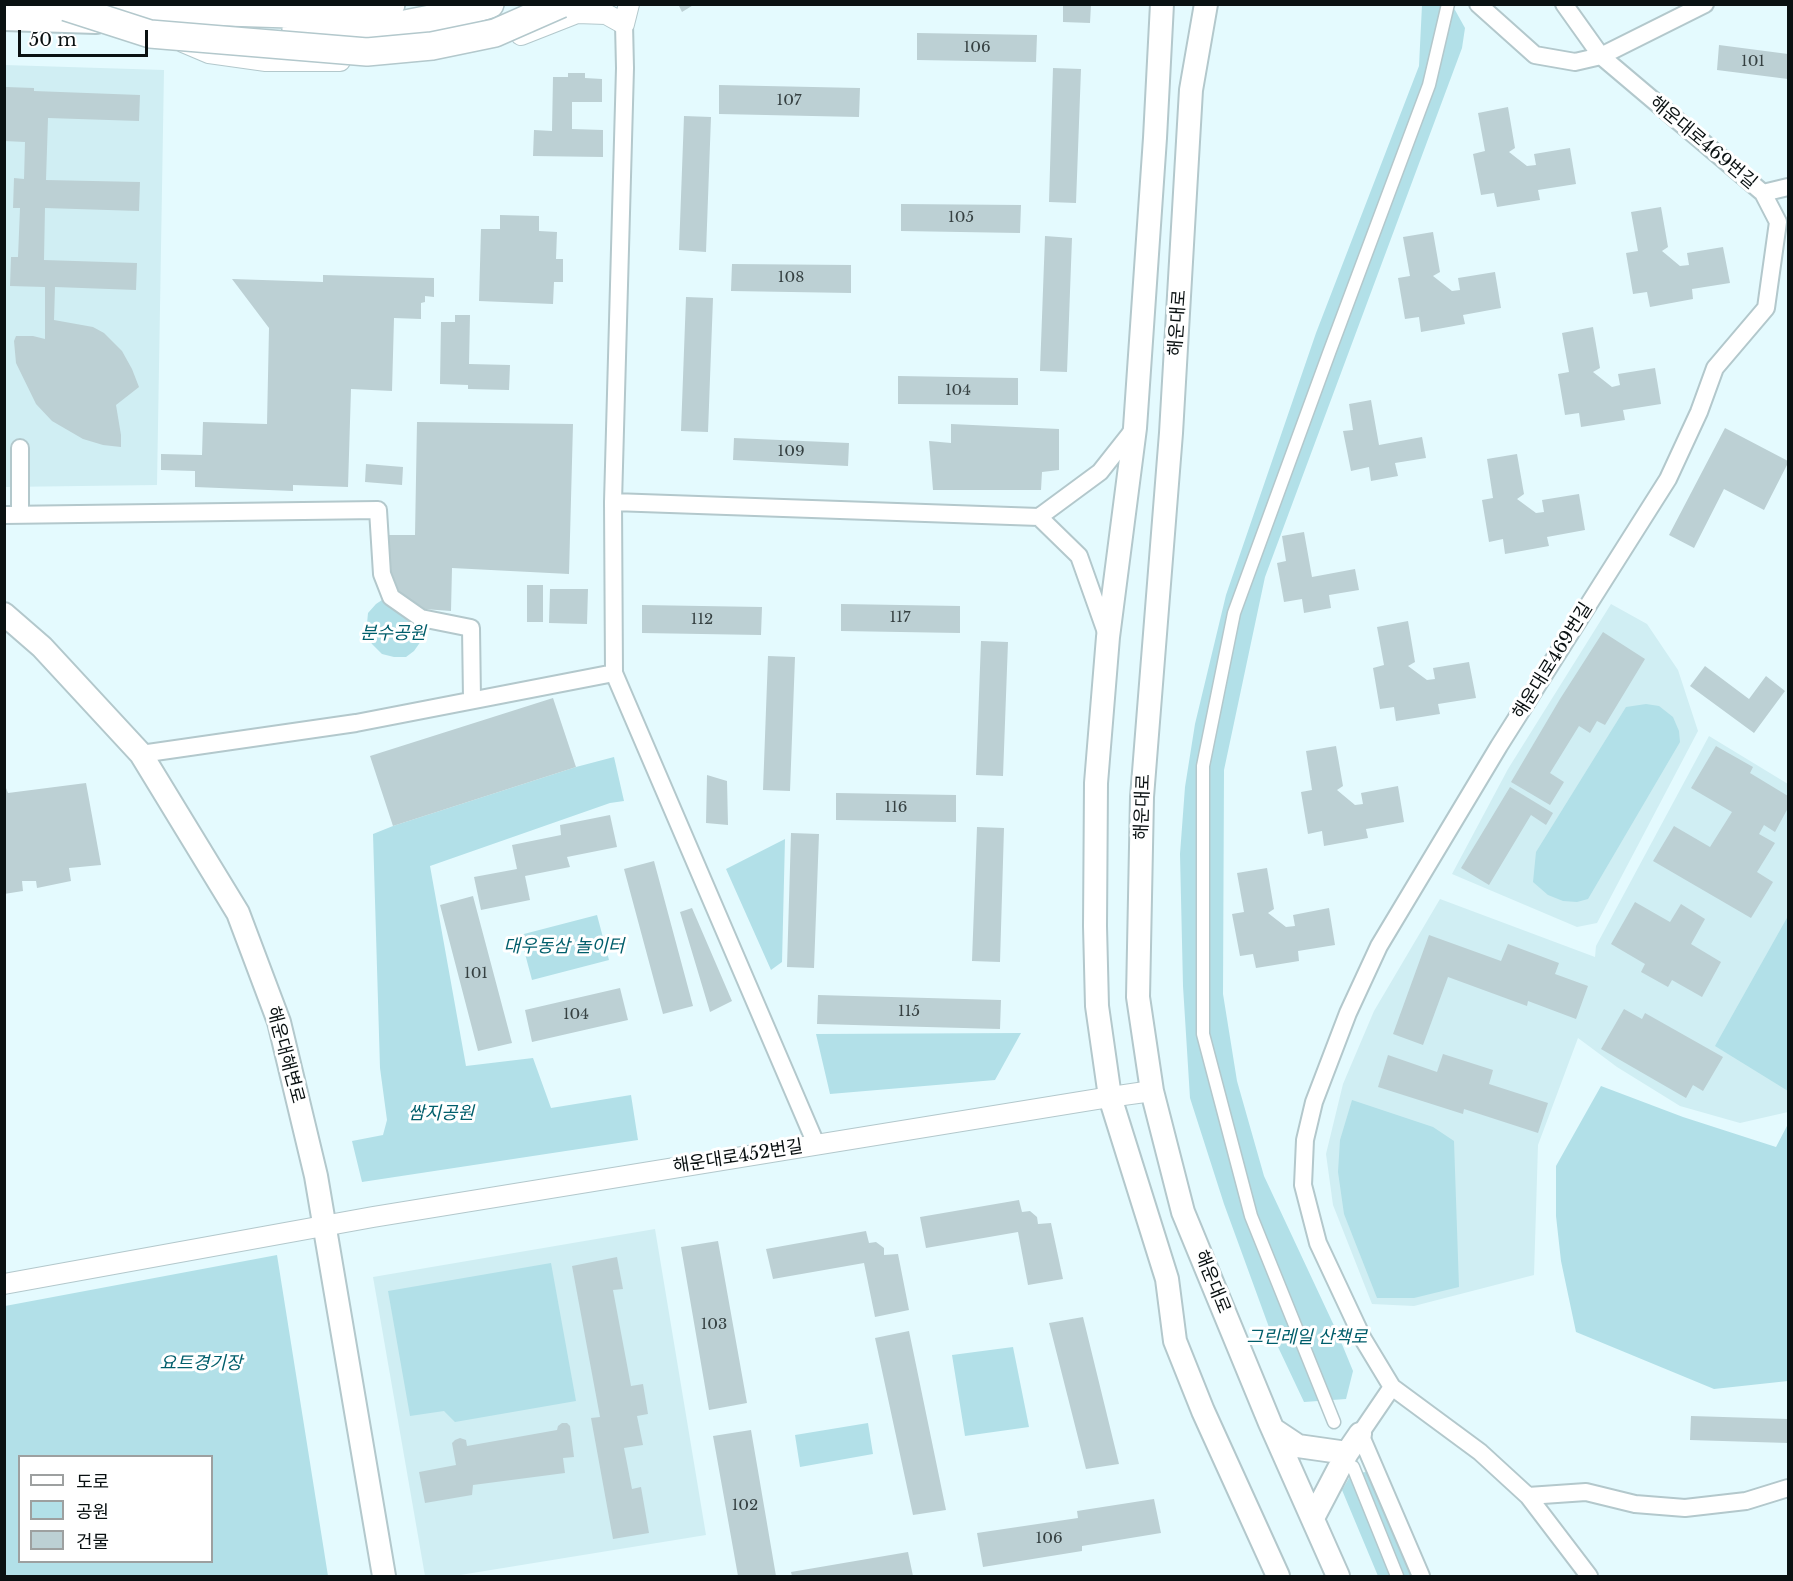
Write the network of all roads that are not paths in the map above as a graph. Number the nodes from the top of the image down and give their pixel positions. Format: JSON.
{"nodes":[{"id":1,"x":391,"y":4,"type":"edge"},
{"id":2,"x":490,"y":4,"type":"edge"},
{"id":3,"x":629,"y":4,"type":"edge"},
{"id":4,"x":1162,"y":4,"type":"edge"},
{"id":5,"x":1206,"y":4,"type":"edge"},
{"id":6,"x":1448,"y":4,"type":"edge"},
{"id":7,"x":1478,"y":4,"type":"edge"},
{"id":8,"x":1564,"y":4,"type":"edge"},
{"id":9,"x":1705,"y":4,"type":"edge"},
{"id":10,"x":4,"y":5,"type":"edge"},
{"id":11,"x":66,"y":7,"type":"junction"},
{"id":12,"x":577,"y":8,"type":"edge"},
{"id":13,"x":4,"y":19,"type":"edge"},
{"id":14,"x":139,"y":23,"type":"junction"},
{"id":15,"x":624,"y":24,"type":"junction"},
{"id":16,"x":1601,"y":56,"type":"junction"},
{"id":17,"x":1788,"y":187,"type":"edge"},
{"id":18,"x":1763,"y":193,"type":"junction"},
{"id":19,"x":1135,"y":428,"type":"junction"},
{"id":20,"x":20,"y":448,"type":"dead end"},
{"id":21,"x":613,"y":502,"type":"junction"},
{"id":22,"x":12,"y":515,"type":"edge"},
{"id":23,"x":1039,"y":517,"type":"junction"},
{"id":24,"x":4,"y":614,"type":"edge"},
{"id":25,"x":1108,"y":637,"type":"junction"},
{"id":26,"x":614,"y":673,"type":"junction"},
{"id":27,"x":472,"y":699,"type":"junction"},
{"id":28,"x":141,"y":754,"type":"junction"},
{"id":29,"x":1152,"y":1091,"type":"junction"},
{"id":30,"x":1110,"y":1097,"type":"junction"},
{"id":31,"x":816,"y":1144,"type":"junction"},
{"id":32,"x":326,"y":1225,"type":"junction"},
{"id":33,"x":4,"y":1284,"type":"edge"},
{"id":34,"x":1392,"y":1388,"type":"junction"},
{"id":35,"x":1334,"y":1422,"type":"dead end"},
{"id":36,"x":1274,"y":1430,"type":"junction"},
{"id":37,"x":1360,"y":1434,"type":"junction"},
{"id":38,"x":1350,"y":1460,"type":"junction"},
{"id":39,"x":1788,"y":1488,"type":"edge"},
{"id":40,"x":1528,"y":1496,"type":"junction"},
{"id":41,"x":1313,"y":1518,"type":"junction"},
{"id":42,"x":384,"y":1576,"type":"edge"},
{"id":43,"x":1278,"y":1576,"type":"edge"},
{"id":44,"x":1338,"y":1576,"type":"edge"},
{"id":45,"x":1397,"y":1576,"type":"edge"},
{"id":46,"x":1422,"y":1576,"type":"edge"},
{"id":47,"x":1589,"y":1576,"type":"edge"}],
"edges":[{"from":1,"to":11,"type":"highway","bridge":true},
{"from":2,"to":14,"type":"highway"},
{"from":3,"to":15,"type":"street"},
{"from":4,"to":19,"type":"main road","name":"해운대로"},
{"from":5,"to":29,"type":"main road","name":"해운대로"},
{"from":6,"to":35,"type":"street"},
{"from":7,"to":16,"type":"street"},
{"from":8,"to":16,"type":"street","name":"해운대로469번길"},
{"from":9,"to":16,"type":"street"},
{"from":10,"to":11,"type":"highway"},
{"from":11,"to":12,"type":"highway","bridge":true},
{"from":12,"to":14,"type":"street"},
{"from":12,"to":15,"type":"street"},
{"from":13,"to":14,"type":"main road"},
{"from":15,"to":21,"type":"street"},
{"from":16,"to":18,"type":"street","name":"해운대로469번길"},
{"from":17,"to":18,"type":"street"},
{"from":18,"to":34,"type":"street","name":"해운대로469번길"},
{"from":19,"to":23,"type":"street"},
{"from":19,"to":25,"type":"main road","name":"해운대로"},
{"from":20,"to":22,"type":"street"},
{"from":21,"to":23,"type":"street"},
{"from":21,"to":26,"type":"street"},
{"from":22,"to":27,"type":"street"},
{"from":23,"to":25,"type":"street"},
{"from":24,"to":28,"type":"main road","name":"해운대해변로"},
{"from":25,"to":30,"type":"main road","name":"해운대로"},
{"from":26,"to":27,"type":"street"},
{"from":26,"to":31,"type":"street"},
{"from":27,"to":28,"type":"street"},
{"from":28,"to":32,"type":"main road","name":"해운대해변로"},
{"from":29,"to":30,"type":"street","name":"해운대로452번길"},
{"from":29,"to":36,"type":"main road","name":"해운대로"},
{"from":30,"to":31,"type":"street","name":"해운대로452번길"},
{"from":30,"to":43,"type":"main road","name":"해운대로"},
{"from":31,"to":32,"type":"street","name":"해운대로452번길"},
{"from":32,"to":33,"type":"street","name":"해운대로452번길"},
{"from":32,"to":42,"type":"main road","name":"해운대해변로"},
{"from":34,"to":37,"type":"street"},
{"from":34,"to":40,"type":"street"},
{"from":36,"to":38,"type":"main road"},
{"from":36,"to":41,"type":"main road","name":"해운대로"},
{"from":37,"to":38,"type":"main road"},
{"from":37,"to":46,"type":"street"},
{"from":38,"to":41,"type":"main road"},
{"from":38,"to":45,"type":"street"},
{"from":39,"to":40,"type":"street"},
{"from":40,"to":47,"type":"street"},
{"from":41,"to":44,"type":"main road","name":"해운대로"}]}
